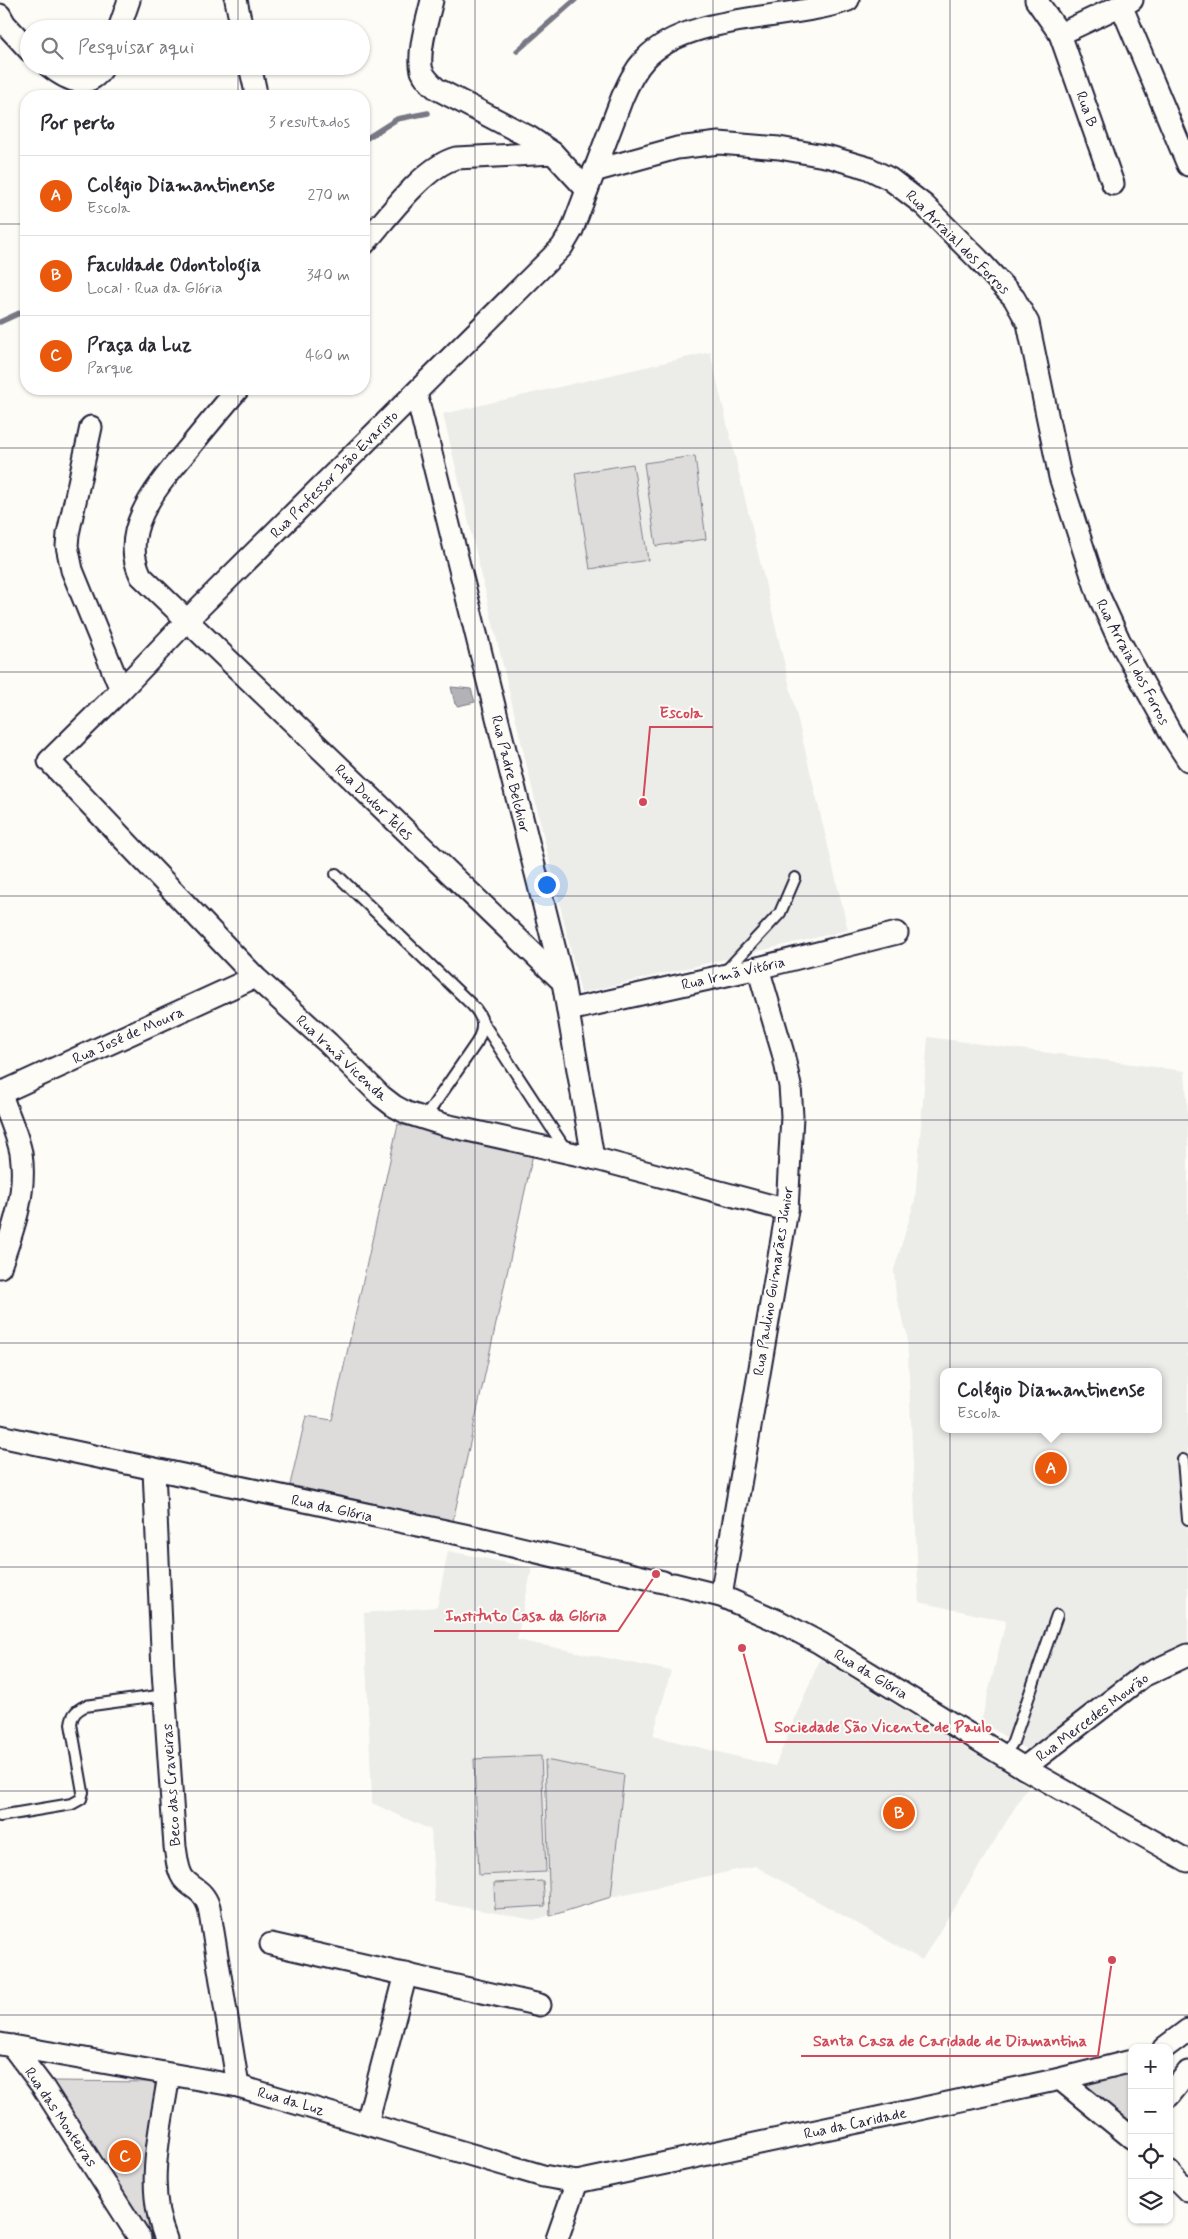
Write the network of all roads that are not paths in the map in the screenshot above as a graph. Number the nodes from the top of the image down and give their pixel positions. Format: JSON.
{"nodes":[{"id":1,"x":130,"y":0,"type":"edge"},
{"id":2,"x":236,"y":0,"type":"edge"},
{"id":3,"x":417,"y":0,"type":"edge"},
{"id":4,"x":432,"y":0,"type":"edge"},
{"id":5,"x":848,"y":0,"type":"edge"},
{"id":6,"x":1036,"y":0,"type":"edge"},
{"id":7,"x":1127,"y":3,"type":"edge"},
{"id":8,"x":0,"y":15,"type":"edge"},
{"id":9,"x":122,"y":20,"type":"edge"},
{"id":10,"x":240,"y":20,"type":"edge"},
{"id":11,"x":426,"y":24,"type":"junction"},
{"id":12,"x":1060,"y":34,"type":"junction"},
{"id":13,"x":20,"y":41,"type":"edge"},
{"id":14,"x":60,"y":75,"type":"edge"},
{"id":15,"x":98,"y":75,"type":"edge"},
{"id":16,"x":252,"y":75,"type":"edge"},
{"id":17,"x":255,"y":88,"type":"dead end"},
{"id":18,"x":553,"y":153,"type":"junction"},
{"id":19,"x":1188,"y":165,"type":"edge"},
{"id":20,"x":591,"y":180,"type":"junction"},
{"id":21,"x":1113,"y":184,"type":"dead end"},
{"id":22,"x":370,"y":237,"type":"edge"},
{"id":23,"x":416,"y":392,"type":"junction"},
{"id":24,"x":233,"y":395,"type":"edge"},
{"id":25,"x":91,"y":426,"type":"dead end"},
{"id":26,"x":186,"y":622,"type":"junction"},
{"id":27,"x":121,"y":690,"type":"junction"},
{"id":28,"x":1188,"y":760,"type":"edge"},
{"id":29,"x":49,"y":761,"type":"joint"},
{"id":30,"x":336,"y":874,"type":"dead end"},
{"id":31,"x":795,"y":878,"type":"dead end"},
{"id":32,"x":897,"y":933,"type":"dead end"},
{"id":33,"x":758,"y":968,"type":"junction"},
{"id":34,"x":721,"y":976,"type":"junction"},
{"id":35,"x":255,"y":977,"type":"junction"},
{"id":36,"x":563,"y":982,"type":"junction"},
{"id":37,"x":569,"y":1010,"type":"junction"},
{"id":38,"x":483,"y":1023,"type":"junction"},
{"id":39,"x":0,"y":1092,"type":"edge"},
{"id":40,"x":424,"y":1119,"type":"junction"},
{"id":41,"x":567,"y":1152,"type":"junction"},
{"id":42,"x":594,"y":1158,"type":"junction"},
{"id":43,"x":787,"y":1210,"type":"junction"},
{"id":44,"x":0,"y":1267,"type":"edge"},
{"id":45,"x":0,"y":1436,"type":"edge"},
{"id":46,"x":1183,"y":1460,"type":"dead end"},
{"id":47,"x":154,"y":1470,"type":"junction"},
{"id":48,"x":1188,"y":1519,"type":"edge"},
{"id":49,"x":722,"y":1596,"type":"junction"},
{"id":50,"x":1057,"y":1614,"type":"dead end"},
{"id":51,"x":1188,"y":1655,"type":"edge"},
{"id":52,"x":165,"y":1695,"type":"junction"},
{"id":53,"x":1004,"y":1755,"type":"junction"},
{"id":54,"x":1024,"y":1768,"type":"junction"},
{"id":55,"x":0,"y":1816,"type":"edge"},
{"id":56,"x":1188,"y":1861,"type":"edge"},
{"id":57,"x":271,"y":1944,"type":"dead end"},
{"id":58,"x":406,"y":1974,"type":"junction"},
{"id":59,"x":540,"y":2005,"type":"dead end"},
{"id":60,"x":1188,"y":2030,"type":"edge"},
{"id":61,"x":1169,"y":2044,"type":"edge"},
{"id":62,"x":6,"y":2045,"type":"edge"},
{"id":63,"x":1128,"y":2062,"type":"edge"},
{"id":64,"x":169,"y":2075,"type":"junction"},
{"id":65,"x":1060,"y":2079,"type":"junction"},
{"id":66,"x":238,"y":2086,"type":"junction"},
{"id":67,"x":367,"y":2123,"type":"junction"},
{"id":68,"x":1128,"y":2135,"type":"edge"},
{"id":69,"x":1173,"y":2176,"type":"edge"},
{"id":70,"x":577,"y":2182,"type":"junction"},
{"id":71,"x":1188,"y":2190,"type":"edge"},
{"id":72,"x":140,"y":2239,"type":"edge"},
{"id":73,"x":166,"y":2239,"type":"edge"},
{"id":74,"x":557,"y":2239,"type":"edge"}],
"edges":[{"from":1,"to":9,"type":"street"},
{"from":2,"to":10,"type":"street"},
{"from":3,"to":11,"type":"street"},
{"from":4,"to":11,"type":"street"},
{"from":5,"to":20,"type":"street","name":"Rua Professor João Evaristo"},
{"from":6,"to":12,"type":"street","name":"Rua B"},
{"from":7,"to":12,"type":"street"},
{"from":7,"to":19,"type":"street"},
{"from":8,"to":13,"type":"street"},
{"from":11,"to":18,"type":"street"},
{"from":12,"to":21,"type":"street","name":"Rua B"},
{"from":14,"to":15,"type":"street"},
{"from":16,"to":17,"type":"street"},
{"from":18,"to":20,"type":"street"},
{"from":18,"to":22,"type":"street"},
{"from":20,"to":23,"type":"street","name":"Rua Professor João Evaristo"},
{"from":20,"to":28,"type":"street","name":"Rua Arraial dos Forros"},
{"from":23,"to":26,"type":"street","name":"Rua Professor João Evaristo"},
{"from":23,"to":36,"type":"street","name":"Rua Padre Belchior"},
{"from":24,"to":26,"type":"street","name":"Rua Doutor Teles"},
{"from":25,"to":27,"type":"street"},
{"from":26,"to":27,"type":"street","name":"Rua Professor João Evaristo"},
{"from":26,"to":36,"type":"street","name":"Rua Doutor Teles"},
{"from":27,"to":29,"type":"street","name":"Rua Professor João Evaristo"},
{"from":29,"to":35,"type":"street","name":"Rua Irmã Vicenda"},
{"from":30,"to":38,"type":"lane"},
{"from":31,"to":34,"type":"lane"},
{"from":32,"to":33,"type":"street","name":"Rua Irmã Vitória"},
{"from":33,"to":34,"type":"street","name":"Rua Irmã Vitória"},
{"from":33,"to":43,"type":"street","name":"Rua Paulino Guimarães Júnior"},
{"from":34,"to":37,"type":"street","name":"Rua Irmã Vitória"},
{"from":35,"to":39,"type":"street","name":"Rua José de Moura"},
{"from":35,"to":40,"type":"street","name":"Rua Irmã Vicenda"},
{"from":36,"to":37,"type":"street","name":"Rua Padre Belchior"},
{"from":37,"to":42,"type":"street","name":"Rua Padre Belchior"},
{"from":38,"to":40,"type":"lane"},
{"from":38,"to":41,"type":"lane"},
{"from":39,"to":44,"type":"street"},
{"from":40,"to":41,"type":"street","name":"Rua Irmã Vicenda"},
{"from":41,"to":42,"type":"street","name":"Rua Irmã Vicenda"},
{"from":42,"to":43,"type":"street","name":"Rua Irmã Vicenda"},
{"from":43,"to":49,"type":"street","name":"Rua Paulino Guimarães Júnior"},
{"from":45,"to":47,"type":"street","name":"Rua da Glória"},
{"from":46,"to":48,"type":"lane"},
{"from":47,"to":49,"type":"street","name":"Rua da Glória"},
{"from":47,"to":52,"type":"street","name":"Beco das Craveiras"},
{"from":49,"to":53,"type":"street","name":"Rua da Glória"},
{"from":50,"to":53,"type":"lane"},
{"from":51,"to":54,"type":"street","name":"Rua Mercedes Mourão"},
{"from":52,"to":55,"type":"lane"},
{"from":52,"to":66,"type":"street","name":"Beco das Craveiras"},
{"from":53,"to":54,"type":"street","name":"Rua da Glória"},
{"from":54,"to":56,"type":"street","name":"Rua da Glória"},
{"from":57,"to":58,"type":"street"},
{"from":58,"to":59,"type":"street"},
{"from":58,"to":67,"type":"street"},
{"from":60,"to":61,"type":"street"},
{"from":62,"to":64,"type":"street","name":"Rua da Luz"},
{"from":62,"to":72,"type":"street","name":"Rua das Monteiras"},
{"from":63,"to":65,"type":"street","name":"Rua da Caridade"},
{"from":64,"to":66,"type":"street","name":"Rua da Luz"},
{"from":64,"to":73,"type":"street"},
{"from":65,"to":68,"type":"street"},
{"from":65,"to":70,"type":"street","name":"Rua da Caridade"},
{"from":66,"to":67,"type":"street","name":"Rua da Luz"},
{"from":67,"to":70,"type":"street","name":"Rua da Luz"},
{"from":69,"to":71,"type":"street"},
{"from":70,"to":74,"type":"street"}]}
